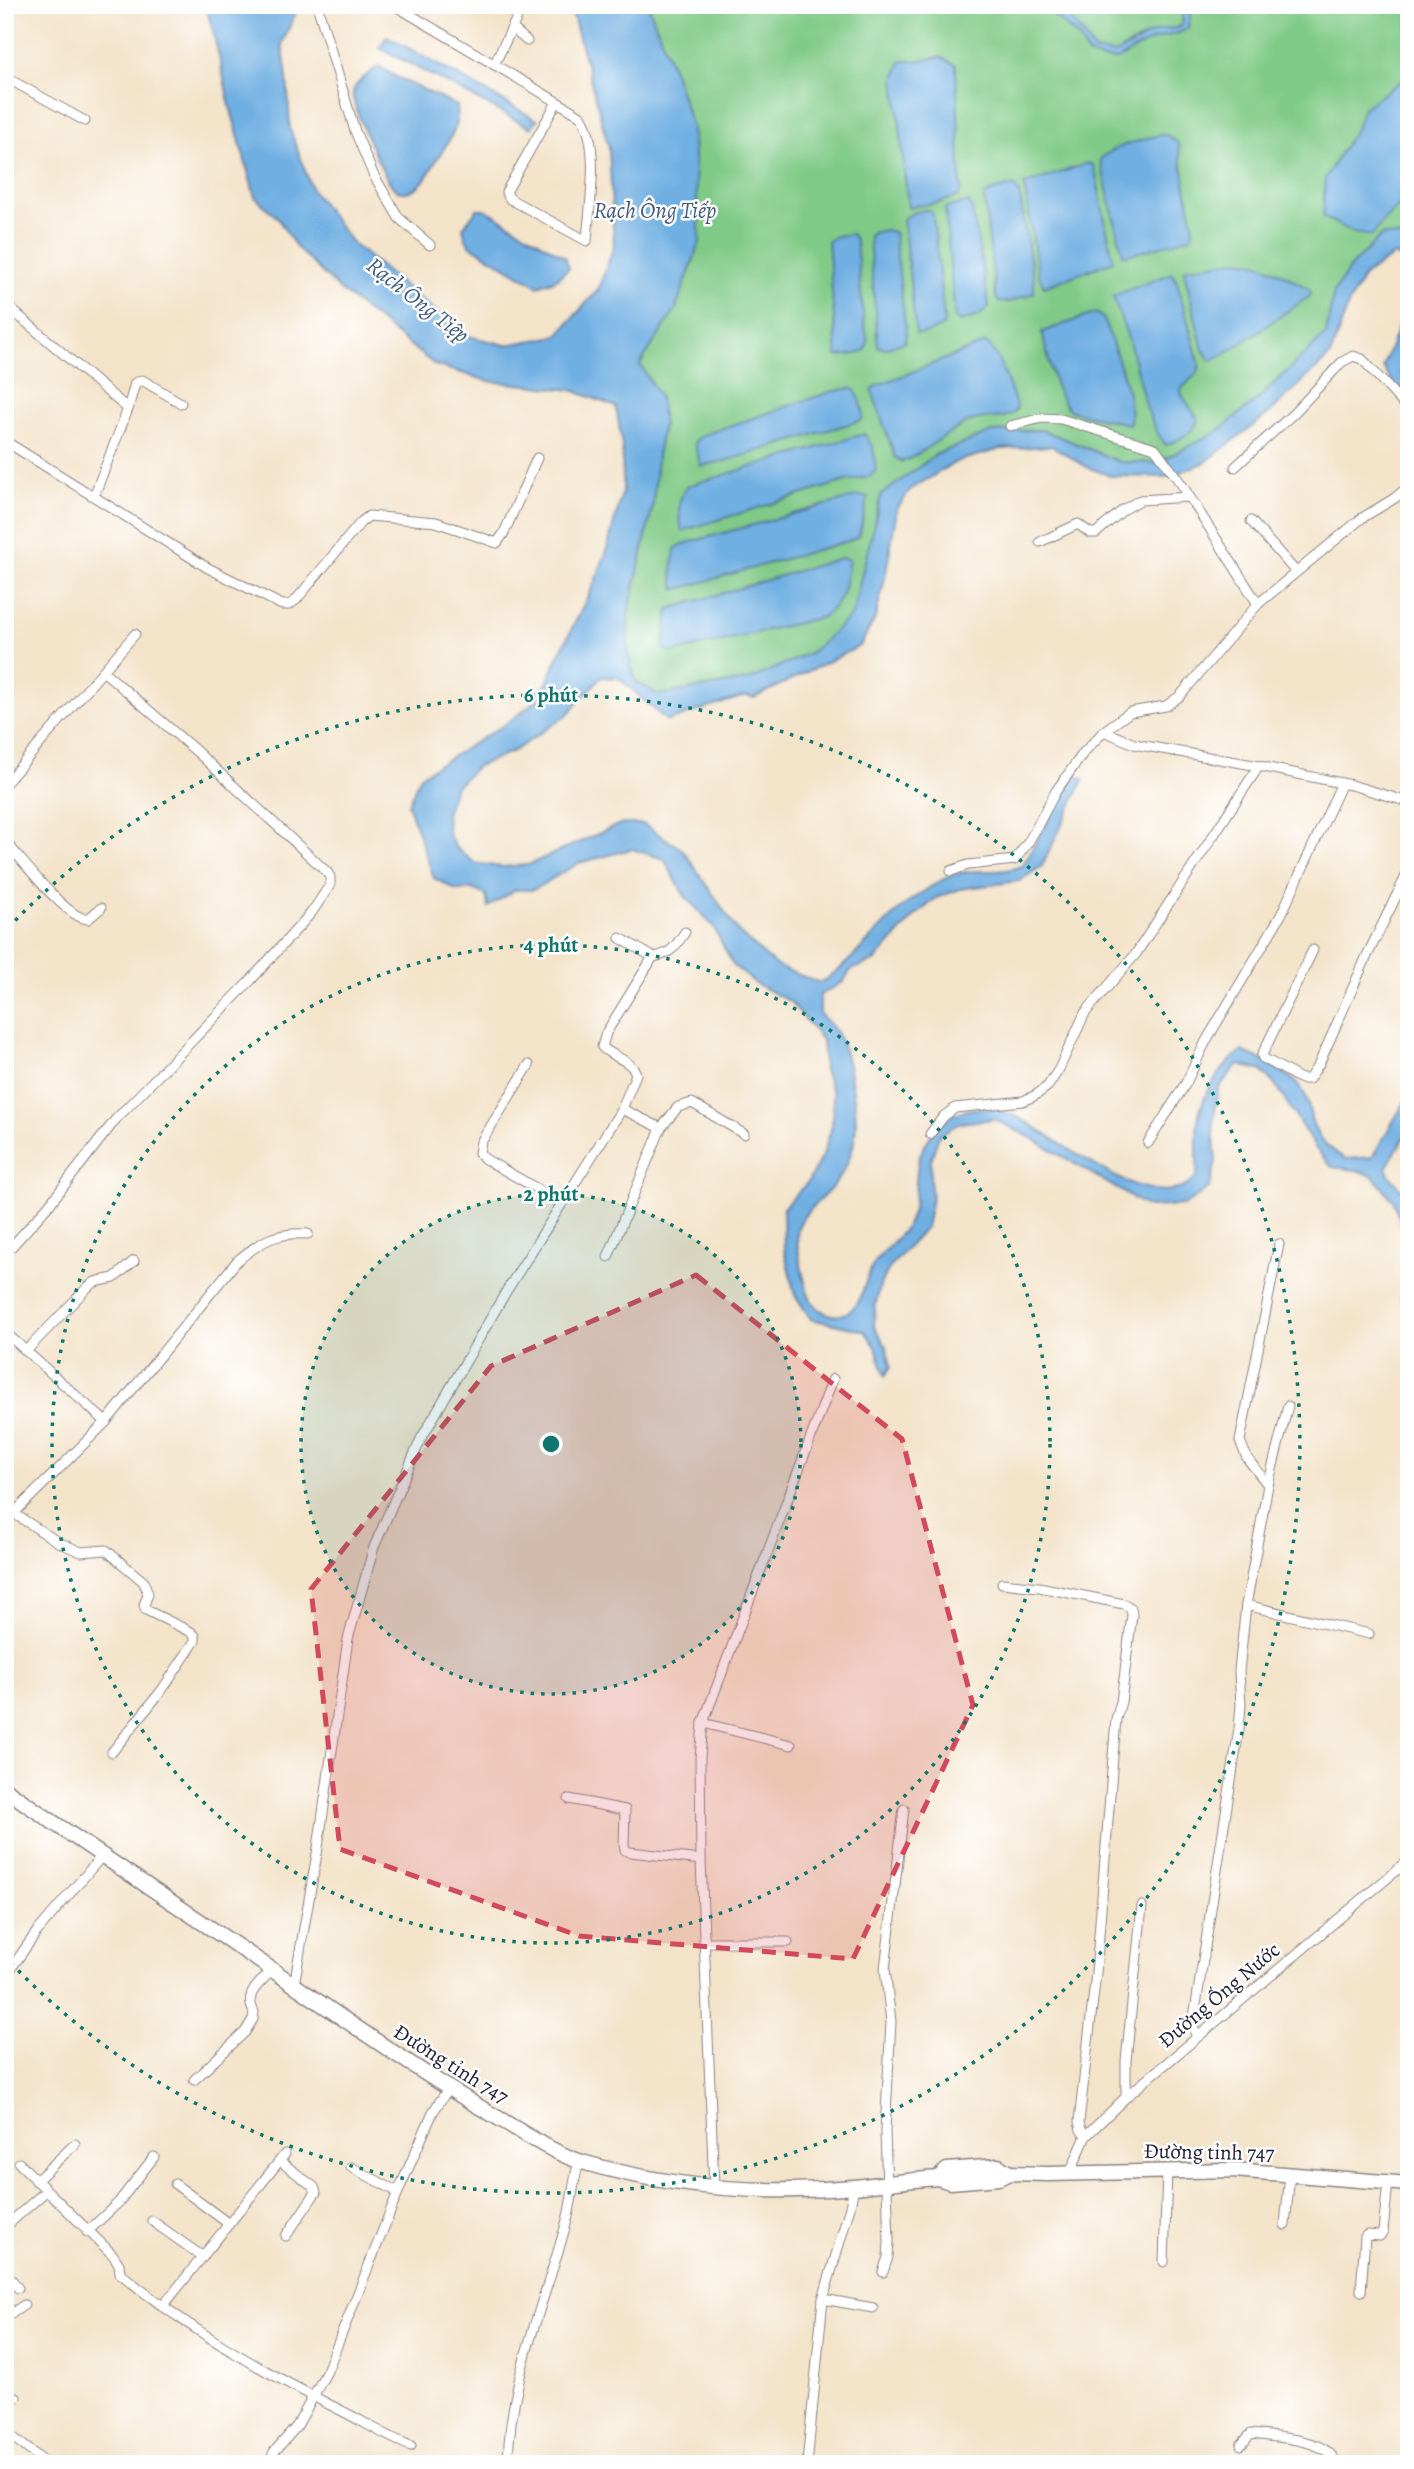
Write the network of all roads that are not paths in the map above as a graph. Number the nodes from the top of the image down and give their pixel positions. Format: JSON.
{"nodes":[{"id":1,"x":317,"y":5,"type":"edge"},
{"id":2,"x":394,"y":5,"type":"edge"},
{"id":3,"x":523,"y":5,"type":"edge"},
{"id":4,"x":409,"y":9,"type":"edge"},
{"id":5,"x":512,"y":28,"type":"junction"},
{"id":6,"x":527,"y":41,"type":"dead end"},
{"id":7,"x":494,"y":65,"type":"junction"},
{"id":8,"x":5,"y":77,"type":"edge"},
{"id":9,"x":557,"y":102,"type":"junction"},
{"id":10,"x":85,"y":121,"type":"dead end"},
{"id":11,"x":430,"y":245,"type":"dead end"},
{"id":12,"x":5,"y":304,"type":"edge"},
{"id":13,"x":181,"y":403,"type":"dead end"},
{"id":14,"x":128,"y":409,"type":"junction"},
{"id":15,"x":1409,"y":410,"type":"edge"},
{"id":16,"x":1010,"y":426,"type":"dead end"},
{"id":17,"x":5,"y":441,"type":"edge"},
{"id":18,"x":537,"y":458,"type":"dead end"},
{"id":19,"x":1235,"y":467,"type":"dead end"},
{"id":20,"x":1409,"y":486,"type":"edge"},
{"id":21,"x":94,"y":496,"type":"junction"},
{"id":22,"x":1189,"y":497,"type":"junction"},
{"id":23,"x":1251,"y":521,"type":"dead end"},
{"id":24,"x":1040,"y":542,"type":"dead end"},
{"id":25,"x":1296,"y":572,"type":"junction"},
{"id":26,"x":1258,"y":604,"type":"junction"},
{"id":27,"x":135,"y":634,"type":"dead end"},
{"id":28,"x":103,"y":671,"type":"junction"},
{"id":29,"x":1104,"y":732,"type":"junction"},
{"id":30,"x":1259,"y":765,"type":"junction"},
{"id":31,"x":1342,"y":783,"type":"junction"},
{"id":32,"x":5,"y":784,"type":"edge"},
{"id":33,"x":1409,"y":802,"type":"edge"},
{"id":34,"x":5,"y":841,"type":"edge"},
{"id":35,"x":1409,"y":870,"type":"edge"},
{"id":36,"x":951,"y":872,"type":"dead end"},
{"id":37,"x":101,"y":908,"type":"dead end"},
{"id":38,"x":685,"y":932,"type":"dead end"},
{"id":39,"x":621,"y":938,"type":"dead end"},
{"id":40,"x":1313,"y":950,"type":"dead end"},
{"id":41,"x":653,"y":957,"type":"junction"},
{"id":42,"x":529,"y":1065,"type":"dead end"},
{"id":43,"x":622,"y":1109,"type":"junction"},
{"id":44,"x":661,"y":1128,"type":"junction"},
{"id":45,"x":744,"y":1134,"type":"dead end"},
{"id":46,"x":930,"y":1134,"type":"dead end"},
{"id":47,"x":1148,"y":1143,"type":"dead end"},
{"id":48,"x":562,"y":1203,"type":"junction"},
{"id":49,"x":308,"y":1234,"type":"dead end"},
{"id":50,"x":1279,"y":1244,"type":"dead end"},
{"id":51,"x":5,"y":1254,"type":"edge"},
{"id":52,"x":608,"y":1258,"type":"dead end"},
{"id":53,"x":134,"y":1261,"type":"dead end"},
{"id":54,"x":5,"y":1332,"type":"edge"},
{"id":55,"x":26,"y":1351,"type":"junction"},
{"id":56,"x":833,"y":1380,"type":"dead end"},
{"id":57,"x":1288,"y":1406,"type":"dead end"},
{"id":58,"x":106,"y":1422,"type":"junction"},
{"id":59,"x":1268,"y":1485,"type":"junction"},
{"id":60,"x":13,"y":1513,"type":"junction"},
{"id":61,"x":5,"y":1522,"type":"edge"},
{"id":62,"x":1002,"y":1583,"type":"dead end"},
{"id":63,"x":1246,"y":1605,"type":"junction"},
{"id":64,"x":1369,"y":1634,"type":"dead end"},
{"id":65,"x":704,"y":1723,"type":"junction"},
{"id":66,"x":791,"y":1745,"type":"dead end"},
{"id":67,"x":112,"y":1752,"type":"dead end"},
{"id":68,"x":5,"y":1789,"type":"edge"},
{"id":69,"x":569,"y":1799,"type":"dead end"},
{"id":70,"x":904,"y":1809,"type":"dead end"},
{"id":71,"x":101,"y":1857,"type":"junction"},
{"id":72,"x":701,"y":1860,"type":"junction"},
{"id":73,"x":1409,"y":1860,"type":"edge"},
{"id":74,"x":1142,"y":1906,"type":"dead end"},
{"id":75,"x":704,"y":1942,"type":"junction"},
{"id":76,"x":788,"y":1942,"type":"dead end"},
{"id":77,"x":272,"y":1970,"type":"junction"},
{"id":78,"x":5,"y":1977,"type":"edge"},
{"id":79,"x":294,"y":1985,"type":"junction"},
{"id":80,"x":1196,"y":2036,"type":"junction"},
{"id":81,"x":194,"y":2080,"type":"dead end"},
{"id":82,"x":447,"y":2089,"type":"junction"},
{"id":83,"x":1126,"y":2097,"type":"junction"},
{"id":84,"x":1086,"y":2136,"type":"junction"},
{"id":85,"x":75,"y":2144,"type":"dead end"},
{"id":86,"x":154,"y":2157,"type":"dead end"},
{"id":87,"x":579,"y":2161,"type":"junction"},
{"id":88,"x":19,"y":2163,"type":"dead end"},
{"id":89,"x":351,"y":2167,"type":"dead end"},
{"id":90,"x":1167,"y":2171,"type":"junction"},
{"id":91,"x":1070,"y":2174,"type":"junction"},
{"id":92,"x":1290,"y":2174,"type":"junction"},
{"id":93,"x":36,"y":2182,"type":"junction"},
{"id":94,"x":887,"y":2182,"type":"junction"},
{"id":95,"x":1388,"y":2182,"type":"junction"},
{"id":96,"x":175,"y":2184,"type":"dead end"},
{"id":97,"x":1409,"y":2184,"type":"edge"},
{"id":98,"x":854,"y":2187,"type":"junction"},
{"id":99,"x":714,"y":2188,"type":"junction"},
{"id":100,"x":46,"y":2191,"type":"junction"},
{"id":101,"x":398,"y":2192,"type":"junction"},
{"id":102,"x":152,"y":2221,"type":"dead end"},
{"id":103,"x":229,"y":2224,"type":"junction"},
{"id":104,"x":1285,"y":2225,"type":"dead end"},
{"id":105,"x":5,"y":2227,"type":"edge"},
{"id":106,"x":88,"y":2232,"type":"junction"},
{"id":107,"x":286,"y":2236,"type":"dead end"},
{"id":108,"x":203,"y":2257,"type":"junction"},
{"id":109,"x":1164,"y":2262,"type":"dead end"},
{"id":110,"x":5,"y":2271,"type":"edge"},
{"id":111,"x":883,"y":2272,"type":"dead end"},
{"id":112,"x":18,"y":2288,"type":"dead end"},
{"id":113,"x":1361,"y":2291,"type":"dead end"},
{"id":114,"x":824,"y":2299,"type":"junction"},
{"id":115,"x":24,"y":2305,"type":"dead end"},
{"id":116,"x":163,"y":2306,"type":"junction"},
{"id":117,"x":873,"y":2308,"type":"dead end"},
{"id":118,"x":5,"y":2318,"type":"edge"},
{"id":119,"x":16,"y":2397,"type":"dead end"},
{"id":120,"x":314,"y":2397,"type":"junction"},
{"id":121,"x":5,"y":2407,"type":"edge"},
{"id":122,"x":5,"y":2431,"type":"edge"},
{"id":123,"x":1241,"y":2445,"type":"dead end"},
{"id":124,"x":411,"y":2446,"type":"dead end"},
{"id":125,"x":47,"y":2464,"type":"edge"},
{"id":126,"x":269,"y":2464,"type":"edge"},
{"id":127,"x":508,"y":2464,"type":"edge"},
{"id":128,"x":807,"y":2464,"type":"edge"},
{"id":129,"x":1333,"y":2464,"type":"edge"}],
"edges":[{"from":1,"to":11,"type":"street"},
{"from":2,"to":4,"type":"street"},
{"from":3,"to":5,"type":"street"},
{"from":4,"to":7,"type":"street"},
{"from":5,"to":6,"type":"street"},
{"from":5,"to":7,"type":"street"},
{"from":7,"to":9,"type":"street"},
{"from":8,"to":10,"type":"street"},
{"from":9,"to":9,"type":"street"},
{"from":12,"to":14,"type":"street"},
{"from":13,"to":14,"type":"street"},
{"from":14,"to":21,"type":"street"},
{"from":15,"to":19,"type":"street"},
{"from":16,"to":22,"type":"street"},
{"from":17,"to":21,"type":"street"},
{"from":18,"to":21,"type":"street"},
{"from":20,"to":25,"type":"street"},
{"from":22,"to":24,"type":"street"},
{"from":22,"to":26,"type":"street"},
{"from":23,"to":25,"type":"street"},
{"from":25,"to":26,"type":"street"},
{"from":26,"to":29,"type":"street"},
{"from":27,"to":28,"type":"street"},
{"from":28,"to":32,"type":"street"},
{"from":28,"to":51,"type":"street"},
{"from":29,"to":30,"type":"street"},
{"from":29,"to":36,"type":"street"},
{"from":30,"to":31,"type":"street"},
{"from":30,"to":46,"type":"street"},
{"from":31,"to":33,"type":"street"},
{"from":31,"to":47,"type":"street"},
{"from":34,"to":37,"type":"street"},
{"from":35,"to":40,"type":"street"},
{"from":38,"to":41,"type":"street"},
{"from":39,"to":41,"type":"street"},
{"from":41,"to":43,"type":"street"},
{"from":42,"to":48,"type":"street"},
{"from":43,"to":44,"type":"street"},
{"from":43,"to":48,"type":"street"},
{"from":44,"to":45,"type":"street"},
{"from":44,"to":52,"type":"street"},
{"from":48,"to":79,"type":"street"},
{"from":49,"to":58,"type":"street"},
{"from":50,"to":59,"type":"street"},
{"from":53,"to":55,"type":"street"},
{"from":54,"to":55,"type":"street"},
{"from":55,"to":58,"type":"street"},
{"from":56,"to":65,"type":"street"},
{"from":57,"to":59,"type":"street"},
{"from":58,"to":60,"type":"street"},
{"from":59,"to":63,"type":"street"},
{"from":60,"to":61,"type":"street"},
{"from":60,"to":67,"type":"street"},
{"from":62,"to":84,"type":"street"},
{"from":63,"to":64,"type":"street"},
{"from":63,"to":80,"type":"street"},
{"from":65,"to":66,"type":"street"},
{"from":65,"to":72,"type":"street"},
{"from":68,"to":71,"type":"main road","name":"Đường tỉnh 747"},
{"from":69,"to":72,"type":"street"},
{"from":70,"to":94,"type":"street"},
{"from":71,"to":77,"type":"main road","name":"Đường tỉnh 747"},
{"from":71,"to":78,"type":"street"},
{"from":72,"to":75,"type":"street"},
{"from":73,"to":80,"type":"street","name":"Đường Ống Nước"},
{"from":74,"to":83,"type":"street"},
{"from":75,"to":76,"type":"street"},
{"from":75,"to":99,"type":"street"},
{"from":77,"to":79,"type":"main road","name":"Đường tỉnh 747"},
{"from":77,"to":81,"type":"street"},
{"from":79,"to":82,"type":"main road","name":"Đường tỉnh 747"},
{"from":80,"to":83,"type":"street","name":"Đường Ống Nước"},
{"from":82,"to":87,"type":"main road","name":"Đường tỉnh 747"},
{"from":82,"to":101,"type":"street"},
{"from":83,"to":84,"type":"street","name":"Đường Ống Nước"},
{"from":84,"to":91,"type":"street","name":"Đường Ống Nước"},
{"from":85,"to":93,"type":"street"},
{"from":86,"to":106,"type":"street"},
{"from":87,"to":99,"type":"main road","name":"Đường tỉnh 747"},
{"from":87,"to":127,"type":"street"},
{"from":88,"to":93,"type":"street"},
{"from":89,"to":101,"type":"street"},
{"from":90,"to":91,"type":"main road","name":"Đường tỉnh 747"},
{"from":90,"to":92,"type":"main road","name":"Đường tỉnh 747"},
{"from":90,"to":109,"type":"street"},
{"from":91,"to":94,"type":"main road","name":"Đường tỉnh 747"},
{"from":92,"to":95,"type":"main road","name":"Đường tỉnh 747"},
{"from":92,"to":104,"type":"street"},
{"from":93,"to":100,"type":"street"},
{"from":94,"to":98,"type":"main road","name":"Đường tỉnh 747"},
{"from":94,"to":111,"type":"street"},
{"from":95,"to":97,"type":"main road","name":"Đường tỉnh 747"},
{"from":95,"to":113,"type":"street"},
{"from":96,"to":103,"type":"street"},
{"from":98,"to":99,"type":"main road","name":"Đường tỉnh 747"},
{"from":98,"to":114,"type":"street"},
{"from":100,"to":105,"type":"street"},
{"from":100,"to":106,"type":"street"},
{"from":101,"to":120,"type":"street"},
{"from":102,"to":108,"type":"street"},
{"from":103,"to":107,"type":"street"},
{"from":103,"to":108,"type":"street"},
{"from":106,"to":116,"type":"street"},
{"from":108,"to":116,"type":"street"},
{"from":110,"to":112,"type":"street"},
{"from":114,"to":117,"type":"street"},
{"from":114,"to":128,"type":"street"},
{"from":115,"to":118,"type":"street"},
{"from":116,"to":120,"type":"street"},
{"from":119,"to":121,"type":"street"},
{"from":120,"to":124,"type":"street"},
{"from":120,"to":126,"type":"street"},
{"from":122,"to":125,"type":"street"},
{"from":123,"to":129,"type":"street"}]}
